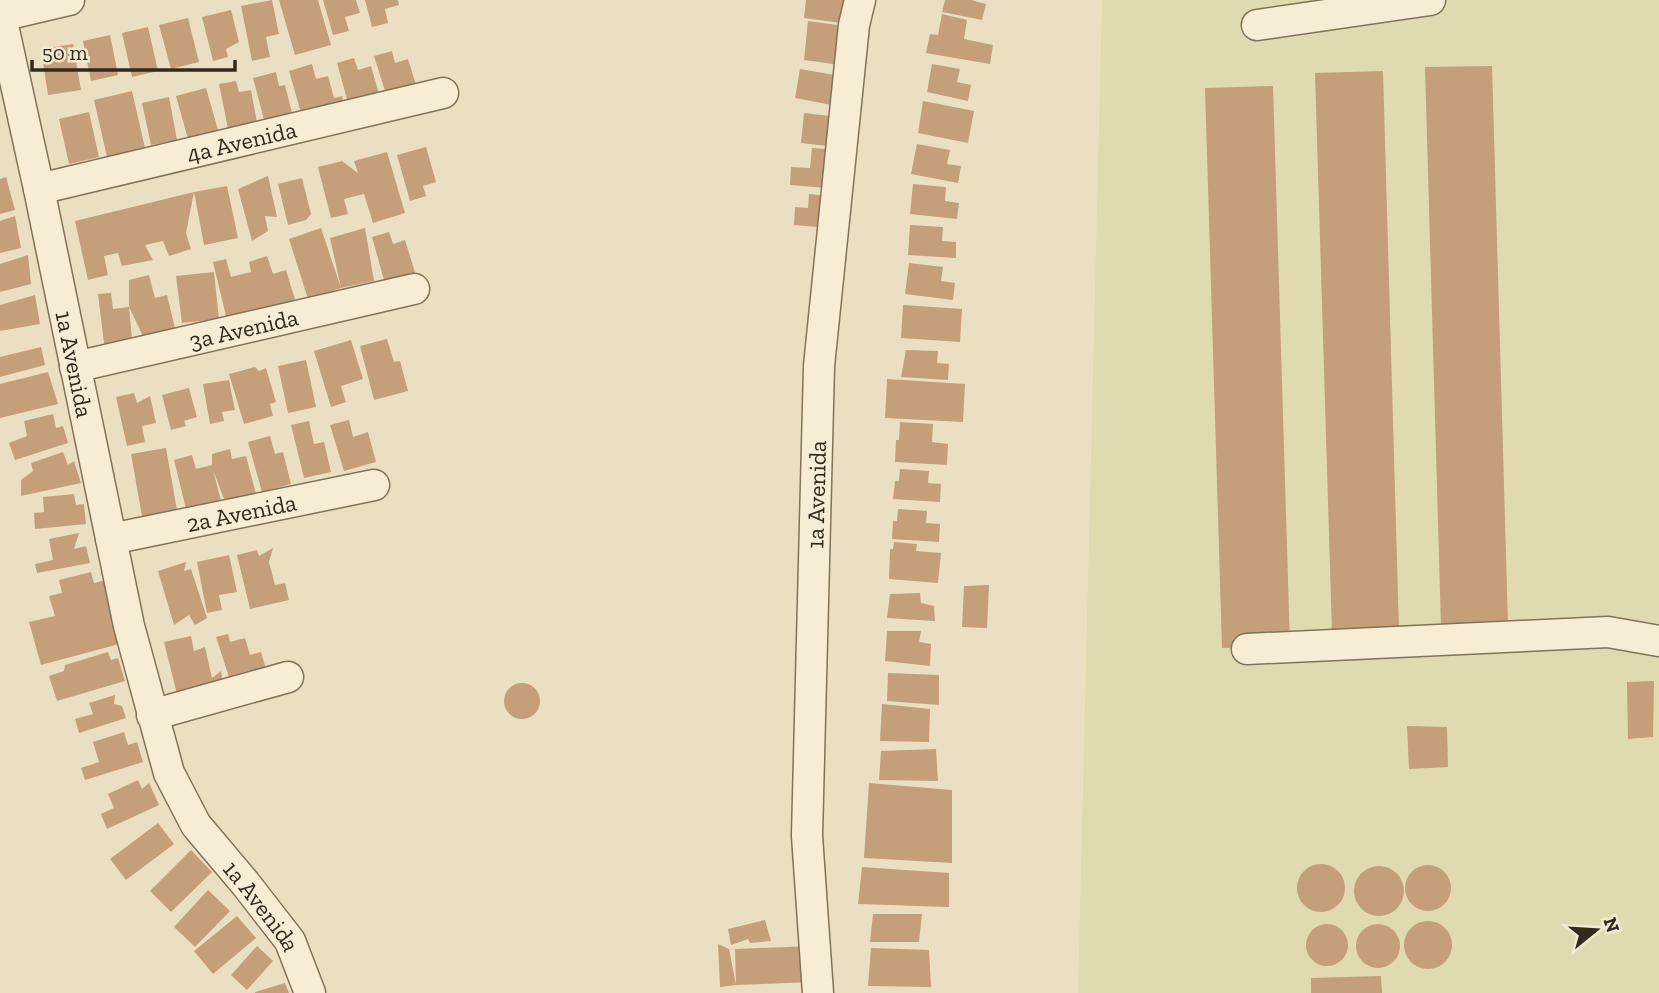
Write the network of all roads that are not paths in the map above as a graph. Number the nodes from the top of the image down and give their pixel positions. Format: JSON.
{"nodes":[{"id":1,"x":69,"y":0,"type":"edge"},
{"id":2,"x":860,"y":0,"type":"edge"},
{"id":3,"x":1430,"y":0,"type":"edge"},
{"id":4,"x":0,"y":14,"type":"edge"},
{"id":5,"x":1257,"y":25,"type":"dead end"},
{"id":6,"x":443,"y":93,"type":"dead end"},
{"id":7,"x":39,"y":189,"type":"junction"},
{"id":8,"x":414,"y":289,"type":"dead end"},
{"id":9,"x":75,"y":367,"type":"junction"},
{"id":10,"x":374,"y":485,"type":"dead end"},
{"id":11,"x":111,"y":540,"type":"junction"},
{"id":12,"x":1659,"y":641,"type":"edge"},
{"id":13,"x":1247,"y":649,"type":"dead end"},
{"id":14,"x":288,"y":677,"type":"dead end"},
{"id":15,"x":152,"y":715,"type":"junction"},
{"id":16,"x":310,"y":993,"type":"edge"},
{"id":17,"x":818,"y":993,"type":"edge"}],
"edges":[{"from":1,"to":4,"type":"street"},
{"from":2,"to":17,"type":"street","name":"1a Avenida"},
{"from":3,"to":5,"type":"street"},
{"from":4,"to":7,"type":"street","name":"1a Avenida"},
{"from":6,"to":7,"type":"street","name":"4a Avenida"},
{"from":7,"to":9,"type":"street","name":"1a Avenida"},
{"from":8,"to":9,"type":"street","name":"3a Avenida"},
{"from":9,"to":11,"type":"street","name":"1a Avenida"},
{"from":10,"to":11,"type":"street","name":"2a Avenida"},
{"from":11,"to":15,"type":"street","name":"1a Avenida"},
{"from":12,"to":13,"type":"street"},
{"from":14,"to":15,"type":"street"},
{"from":15,"to":16,"type":"street","name":"1a Avenida"}]}
